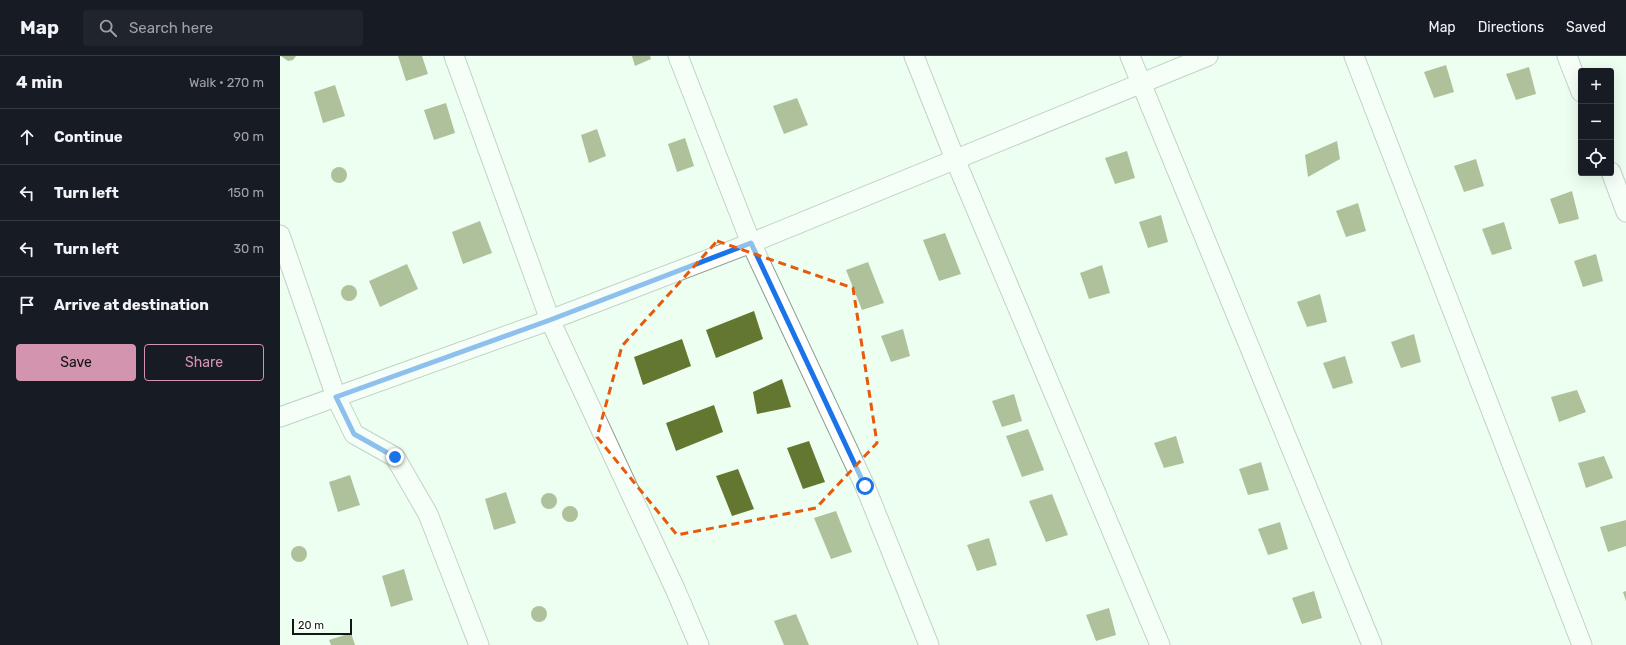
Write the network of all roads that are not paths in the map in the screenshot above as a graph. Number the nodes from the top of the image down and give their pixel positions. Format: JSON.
{"nodes":[{"id":1,"x":454,"y":56,"type":"edge"},
{"id":2,"x":678,"y":56,"type":"edge"},
{"id":3,"x":914,"y":56,"type":"edge"},
{"id":4,"x":1130,"y":56,"type":"edge"},
{"id":5,"x":1208,"y":56,"type":"edge"},
{"id":6,"x":1354,"y":56,"type":"edge"},
{"id":7,"x":1567,"y":56,"type":"edge"},
{"id":8,"x":1140,"y":83,"type":"junction"},
{"id":9,"x":1578,"y":84,"type":"edge"},
{"id":10,"x":955,"y":159,"type":"junction"},
{"id":11,"x":1612,"y":176,"type":"edge"},
{"id":12,"x":1626,"y":212,"type":"edge"},
{"id":13,"x":280,"y":235,"type":"edge"},
{"id":14,"x":751,"y":243,"type":"junction"},
{"id":15,"x":550,"y":320,"type":"junction"},
{"id":16,"x":336,"y":397,"type":"junction"},
{"id":17,"x":280,"y":417,"type":"edge"},
{"id":18,"x":479,"y":645,"type":"edge"},
{"id":19,"x":699,"y":645,"type":"edge"},
{"id":20,"x":929,"y":645,"type":"edge"},
{"id":21,"x":1160,"y":645,"type":"edge"},
{"id":22,"x":1372,"y":645,"type":"edge"},
{"id":23,"x":1582,"y":645,"type":"edge"}],
"edges":[{"from":1,"to":15,"type":"street"},
{"from":2,"to":14,"type":"street"},
{"from":3,"to":10,"type":"street"},
{"from":4,"to":8,"type":"street"},
{"from":5,"to":8,"type":"street"},
{"from":6,"to":23,"type":"street"},
{"from":7,"to":9,"type":"street"},
{"from":8,"to":10,"type":"street"},
{"from":8,"to":22,"type":"street"},
{"from":10,"to":14,"type":"street"},
{"from":10,"to":21,"type":"street"},
{"from":11,"to":12,"type":"street"},
{"from":13,"to":16,"type":"street"},
{"from":14,"to":15,"type":"street"},
{"from":14,"to":20,"type":"street"},
{"from":15,"to":16,"type":"street"},
{"from":15,"to":19,"type":"street"},
{"from":16,"to":17,"type":"street"},
{"from":16,"to":18,"type":"street"}]}
